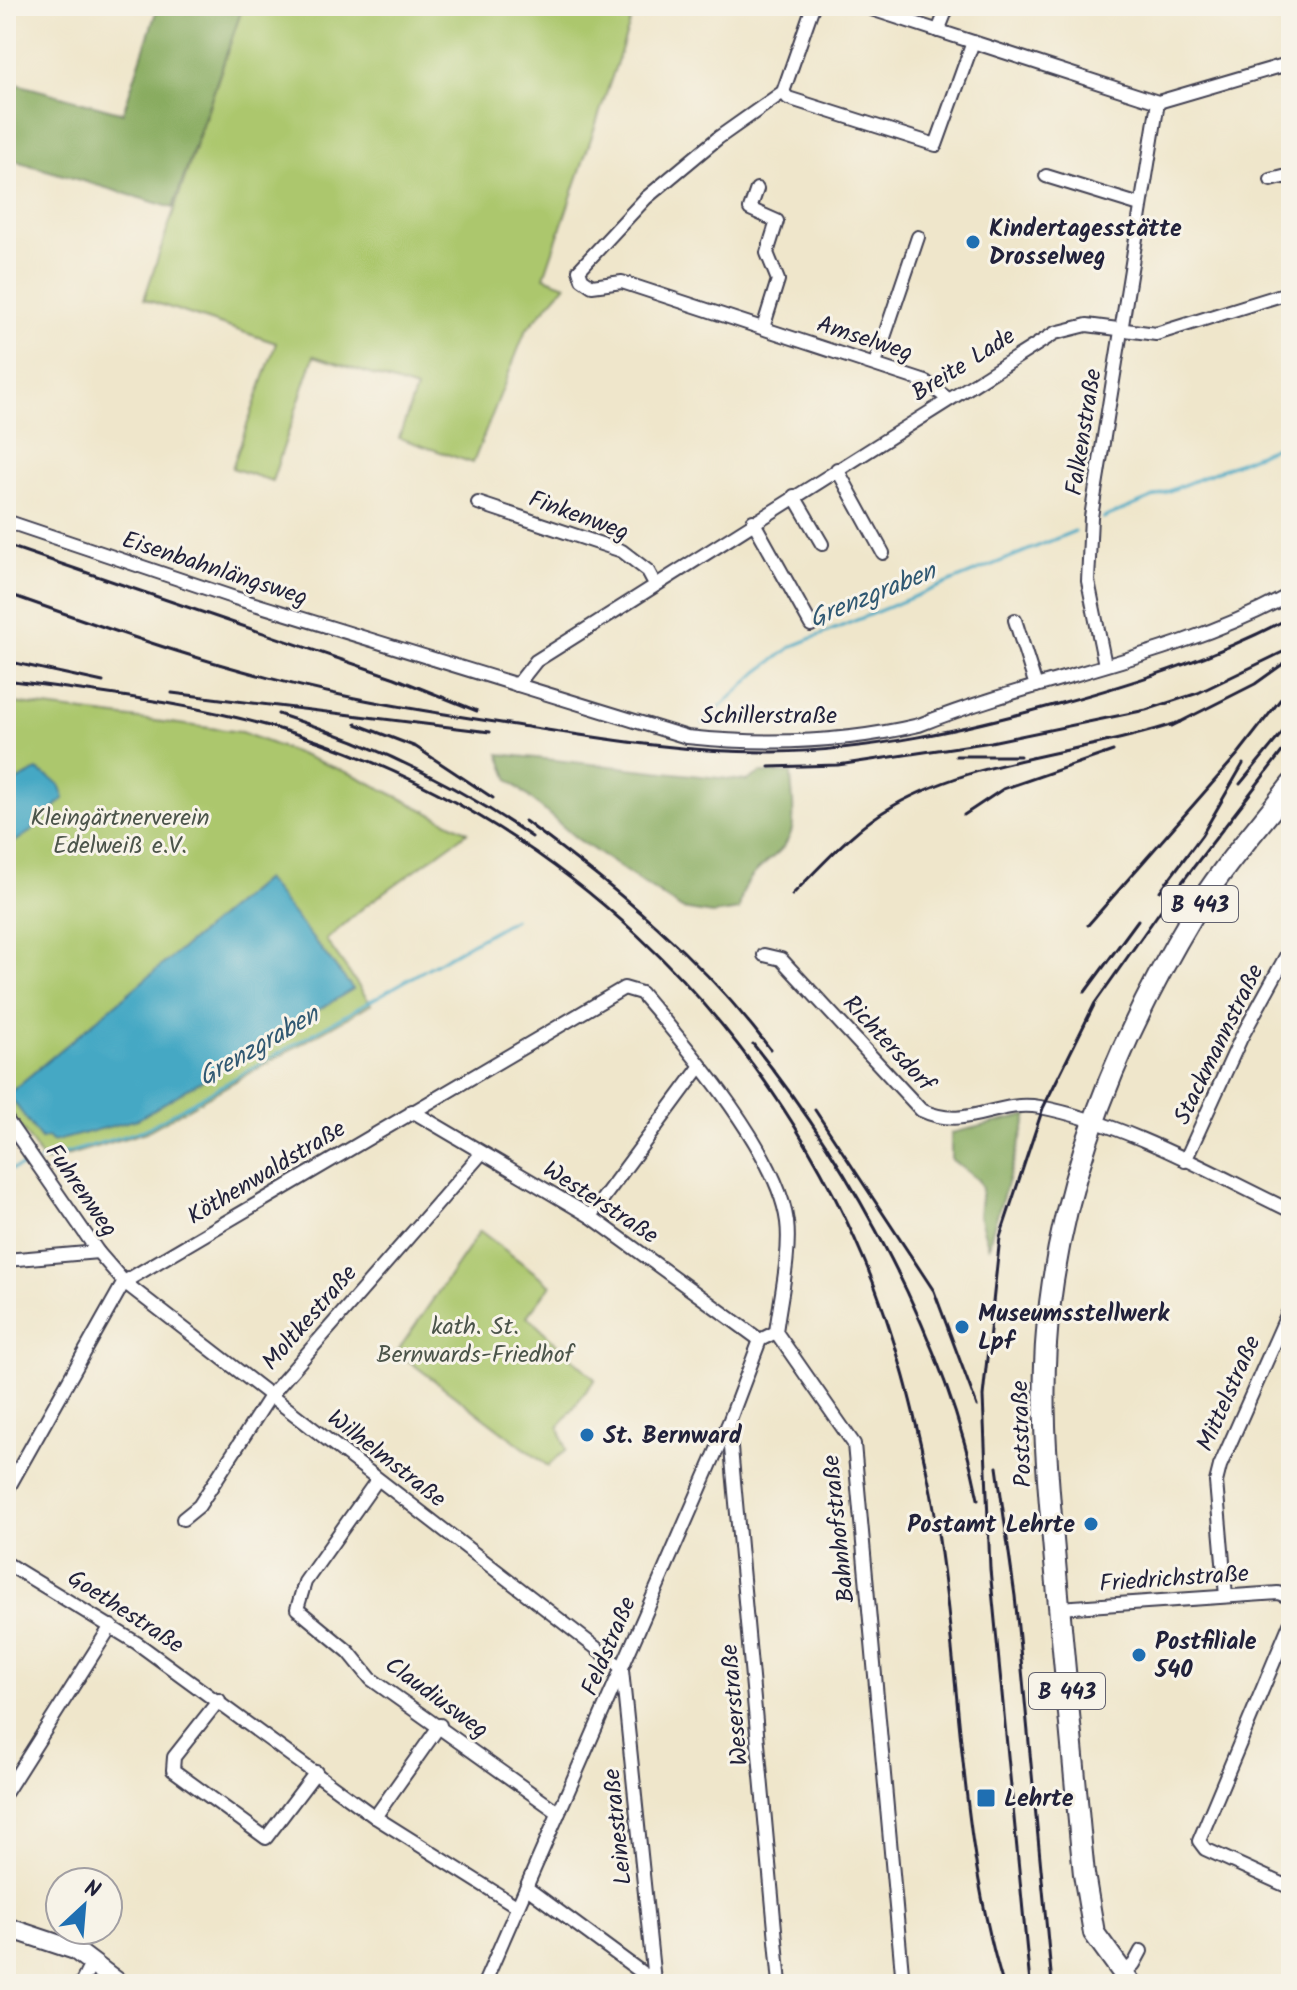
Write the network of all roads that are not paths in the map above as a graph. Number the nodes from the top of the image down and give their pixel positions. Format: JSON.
{"nodes":[{"id":1,"x":813,"y":6,"type":"edge"},
{"id":2,"x":862,"y":6,"type":"edge"},
{"id":3,"x":948,"y":6,"type":"edge"},
{"id":4,"x":938,"y":31,"type":"junction"},
{"id":5,"x":973,"y":42,"type":"junction"},
{"id":6,"x":1291,"y":63,"type":"edge"},
{"id":7,"x":783,"y":92,"type":"junction"},
{"id":8,"x":1158,"y":102,"type":"junction"},
{"id":9,"x":1291,"y":175,"type":"edge"},
{"id":10,"x":1046,"y":176,"type":"dead end"},
{"id":11,"x":1271,"y":180,"type":"dead end"},
{"id":12,"x":757,"y":189,"type":"dead end"},
{"id":13,"x":1140,"y":205,"type":"junction"},
{"id":14,"x":918,"y":237,"type":"dead end"},
{"id":15,"x":1291,"y":292,"type":"edge"},
{"id":16,"x":763,"y":328,"type":"junction"},
{"id":17,"x":1121,"y":331,"type":"junction"},
{"id":18,"x":875,"y":364,"type":"junction"},
{"id":19,"x":948,"y":399,"type":"junction"},
{"id":20,"x":837,"y":469,"type":"junction"},
{"id":21,"x":794,"y":496,"type":"junction"},
{"id":22,"x":478,"y":503,"type":"dead end"},
{"id":23,"x":6,"y":521,"type":"edge"},
{"id":24,"x":753,"y":521,"type":"junction"},
{"id":25,"x":822,"y":544,"type":"dead end"},
{"id":26,"x":883,"y":553,"type":"dead end"},
{"id":27,"x":655,"y":584,"type":"junction"},
{"id":28,"x":1291,"y":594,"type":"edge"},
{"id":29,"x":1015,"y":620,"type":"dead end"},
{"id":30,"x":811,"y":625,"type":"dead end"},
{"id":31,"x":412,"y":653,"type":"joint"},
{"id":32,"x":1105,"y":665,"type":"junction"},
{"id":33,"x":517,"y":685,"type":"junction"},
{"id":34,"x":1036,"y":686,"type":"junction"},
{"id":35,"x":1291,"y":785,"type":"edge"},
{"id":36,"x":1291,"y":947,"type":"edge"},
{"id":37,"x":764,"y":955,"type":"dead end"},
{"id":38,"x":700,"y":1067,"type":"junction"},
{"id":39,"x":412,"y":1111,"type":"junction"},
{"id":40,"x":6,"y":1119,"type":"edge"},
{"id":41,"x":1093,"y":1121,"type":"junction"},
{"id":42,"x":481,"y":1154,"type":"junction"},
{"id":43,"x":1185,"y":1161,"type":"junction"},
{"id":44,"x":1291,"y":1211,"type":"edge"},
{"id":45,"x":590,"y":1216,"type":"junction"},
{"id":46,"x":98,"y":1252,"type":"junction"},
{"id":47,"x":6,"y":1260,"type":"edge"},
{"id":48,"x":124,"y":1282,"type":"junction"},
{"id":49,"x":1291,"y":1306,"type":"edge"},
{"id":50,"x":776,"y":1332,"type":"junction"},
{"id":51,"x":760,"y":1340,"type":"junction"},
{"id":52,"x":270,"y":1396,"type":"junction"},
{"id":53,"x":729,"y":1422,"type":"junction"},
{"id":54,"x":377,"y":1480,"type":"junction"},
{"id":55,"x":6,"y":1492,"type":"edge"},
{"id":56,"x":183,"y":1519,"type":"dead end"},
{"id":57,"x":6,"y":1563,"type":"edge"},
{"id":58,"x":1226,"y":1596,"type":"junction"},
{"id":59,"x":1291,"y":1598,"type":"edge"},
{"id":60,"x":1059,"y":1608,"type":"junction"},
{"id":61,"x":1291,"y":1621,"type":"edge"},
{"id":62,"x":111,"y":1626,"type":"junction"},
{"id":63,"x":622,"y":1668,"type":"junction"},
{"id":64,"x":219,"y":1700,"type":"junction"},
{"id":65,"x":440,"y":1725,"type":"junction"},
{"id":66,"x":316,"y":1772,"type":"junction"},
{"id":67,"x":6,"y":1792,"type":"edge"},
{"id":68,"x":559,"y":1813,"type":"junction"},
{"id":69,"x":375,"y":1817,"type":"junction"},
{"id":70,"x":527,"y":1888,"type":"junction"},
{"id":71,"x":1291,"y":1888,"type":"edge"},
{"id":72,"x":518,"y":1907,"type":"junction"},
{"id":73,"x":6,"y":1927,"type":"edge"},
{"id":74,"x":1141,"y":1951,"type":"dead end"},
{"id":75,"x":92,"y":1962,"type":"junction"},
{"id":76,"x":1126,"y":1981,"type":"edge"},
{"id":77,"x":656,"y":1983,"type":"edge"},
{"id":78,"x":81,"y":1984,"type":"edge"},
{"id":79,"x":120,"y":1984,"type":"edge"},
{"id":80,"x":484,"y":1984,"type":"edge"},
{"id":81,"x":780,"y":1984,"type":"edge"},
{"id":82,"x":903,"y":1984,"type":"edge"}],
"edges":[{"from":1,"to":7,"type":"street"},
{"from":2,"to":4,"type":"street"},
{"from":3,"to":4,"type":"street"},
{"from":4,"to":5,"type":"street"},
{"from":5,"to":7,"type":"street"},
{"from":5,"to":8,"type":"street"},
{"from":6,"to":8,"type":"street"},
{"from":7,"to":16,"type":"street","name":"Amselweg"},
{"from":8,"to":13,"type":"street","name":"Falkenstraße"},
{"from":9,"to":11,"type":"street"},
{"from":10,"to":13,"type":"street"},
{"from":12,"to":16,"type":"street"},
{"from":13,"to":17,"type":"street","name":"Falkenstraße"},
{"from":14,"to":18,"type":"street"},
{"from":15,"to":17,"type":"street","name":"Breite Lade"},
{"from":16,"to":18,"type":"street","name":"Amselweg"},
{"from":17,"to":19,"type":"street","name":"Breite Lade"},
{"from":17,"to":32,"type":"street","name":"Falkenstraße"},
{"from":18,"to":19,"type":"street","name":"Amselweg"},
{"from":19,"to":20,"type":"street","name":"Breite Lade"},
{"from":20,"to":21,"type":"street","name":"Breite Lade"},
{"from":20,"to":26,"type":"street"},
{"from":21,"to":24,"type":"street","name":"Breite Lade"},
{"from":21,"to":25,"type":"street"},
{"from":22,"to":27,"type":"street","name":"Finkenweg"},
{"from":23,"to":31,"type":"street","name":"Eisenbahnlängsweg"},
{"from":24,"to":27,"type":"street","name":"Breite Lade"},
{"from":24,"to":30,"type":"street"},
{"from":27,"to":33,"type":"street","name":"Breite Lade"},
{"from":28,"to":32,"type":"street","name":"Schillerstraße"},
{"from":29,"to":34,"type":"street"},
{"from":31,"to":33,"type":"street","name":"Schillerstraße"},
{"from":32,"to":34,"type":"street","name":"Schillerstraße"},
{"from":33,"to":34,"type":"street","name":"Schillerstraße"},
{"from":35,"to":41,"type":"main road","name":"Poststraße","number":"B 443"},
{"from":36,"to":43,"type":"street","name":"Stackmannstraße"},
{"from":37,"to":41,"type":"street","name":"Richtersdorf"},
{"from":38,"to":39,"type":"street","name":"Köthenwaldstraße"},
{"from":38,"to":45,"type":"street"},
{"from":38,"to":50,"type":"street"},
{"from":39,"to":42,"type":"street","name":"Westerstraße"},
{"from":39,"to":48,"type":"street","name":"Köthenwaldstraße"},
{"from":40,"to":46,"type":"street","name":"Fuhrenweg"},
{"from":41,"to":43,"type":"street","name":"Richtersdorf"},
{"from":41,"to":60,"type":"main road","name":"Poststraße","number":"B 443"},
{"from":42,"to":45,"type":"street","name":"Westerstraße"},
{"from":42,"to":52,"type":"street","name":"Moltkestraße"},
{"from":43,"to":44,"type":"street","name":"Richtersdorf"},
{"from":45,"to":51,"type":"street","name":"Westerstraße"},
{"from":46,"to":47,"type":"street"},
{"from":46,"to":48,"type":"street","name":"Fuhrenweg"},
{"from":48,"to":52,"type":"street","name":"Wilhelmstraße"},
{"from":48,"to":55,"type":"street","name":"Köthenwaldstraße"},
{"from":49,"to":58,"type":"street","name":"Mittelstraße"},
{"from":50,"to":51,"type":"street"},
{"from":50,"to":82,"type":"street","name":"Bahnhofstraße"},
{"from":51,"to":53,"type":"street","name":"Feldstraße"},
{"from":52,"to":54,"type":"street","name":"Wilhelmstraße"},
{"from":52,"to":56,"type":"street","name":"Moltkestraße"},
{"from":53,"to":63,"type":"street","name":"Feldstraße"},
{"from":53,"to":81,"type":"street","name":"Weserstraße"},
{"from":54,"to":63,"type":"street","name":"Wilhelmstraße"},
{"from":54,"to":65,"type":"street","name":"Claudiusweg"},
{"from":57,"to":62,"type":"street","name":"Goethestraße"},
{"from":58,"to":59,"type":"street","name":"Friedrichstraße"},
{"from":58,"to":60,"type":"street","name":"Friedrichstraße"},
{"from":60,"to":76,"type":"main road","name":"Poststraße","number":"B 443"},
{"from":61,"to":71,"type":"street"},
{"from":62,"to":64,"type":"street","name":"Goethestraße"},
{"from":62,"to":67,"type":"street"},
{"from":63,"to":68,"type":"street","name":"Feldstraße"},
{"from":63,"to":77,"type":"street","name":"Leinestraße"},
{"from":64,"to":66,"type":"street","name":"Goethestraße"},
{"from":64,"to":66,"type":"street"},
{"from":65,"to":68,"type":"street","name":"Claudiusweg"},
{"from":65,"to":69,"type":"street"},
{"from":66,"to":69,"type":"street","name":"Goethestraße"},
{"from":68,"to":70,"type":"street","name":"Feldstraße"},
{"from":69,"to":72,"type":"street","name":"Goethestraße"},
{"from":70,"to":72,"type":"street","name":"Feldstraße"},
{"from":70,"to":77,"type":"street"},
{"from":72,"to":80,"type":"street","name":"Feldstraße"},
{"from":73,"to":75,"type":"main road"},
{"from":74,"to":76,"type":"street"},
{"from":75,"to":78,"type":"street"},
{"from":75,"to":79,"type":"main road"}]}
